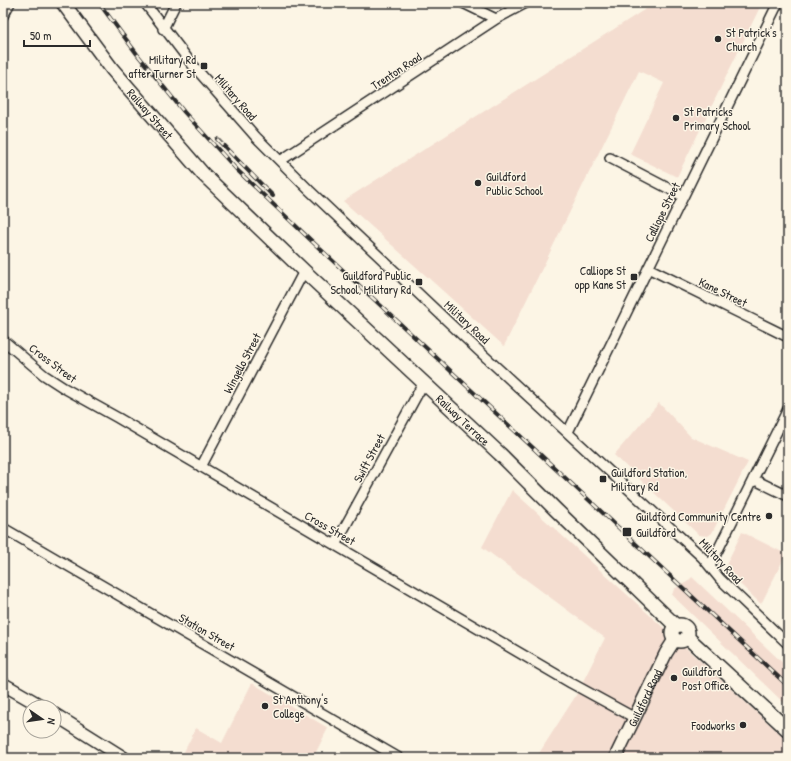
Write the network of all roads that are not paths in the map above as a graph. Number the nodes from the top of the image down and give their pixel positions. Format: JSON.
{"nodes":[{"id":1,"x":10,"y":3,"type":"edge"},
{"id":2,"x":62,"y":3,"type":"edge"},
{"id":3,"x":145,"y":3,"type":"edge"},
{"id":4,"x":176,"y":3,"type":"edge"},
{"id":5,"x":463,"y":3,"type":"edge"},
{"id":6,"x":526,"y":3,"type":"edge"},
{"id":7,"x":778,"y":3,"type":"edge"},
{"id":8,"x":3,"y":16,"type":"edge"},
{"id":9,"x":496,"y":19,"type":"junction"},
{"id":10,"x":163,"y":29,"type":"junction"},
{"id":11,"x":610,"y":158,"type":"dead end"},
{"id":12,"x":280,"y":161,"type":"junction"},
{"id":13,"x":683,"y":196,"type":"junction"},
{"id":14,"x":248,"y":217,"type":"joint"},
{"id":15,"x":648,"y":268,"type":"junction"},
{"id":16,"x":304,"y":270,"type":"junction"},
{"id":17,"x":788,"y":337,"type":"edge"},
{"id":18,"x":3,"y":340,"type":"edge"},
{"id":19,"x":424,"y":382,"type":"junction"},
{"id":20,"x":788,"y":409,"type":"edge"},
{"id":21,"x":568,"y":432,"type":"junction"},
{"id":22,"x":201,"y":467,"type":"junction"},
{"id":23,"x":753,"y":479,"type":"junction"},
{"id":24,"x":788,"y":496,"type":"edge"},
{"id":25,"x":3,"y":528,"type":"edge"},
{"id":26,"x":335,"y":545,"type":"junction"},
{"id":27,"x":710,"y":566,"type":"junction"},
{"id":28,"x":681,"y":638,"type":"junction"},
{"id":29,"x":788,"y":644,"type":"edge"},
{"id":30,"x":3,"y":684,"type":"edge"},
{"id":31,"x":29,"y":699,"type":"edge"},
{"id":32,"x":635,"y":718,"type":"junction"},
{"id":33,"x":62,"y":719,"type":"edge"},
{"id":34,"x":788,"y":730,"type":"edge"},
{"id":35,"x":124,"y":758,"type":"edge"},
{"id":36,"x":399,"y":758,"type":"edge"},
{"id":37,"x":615,"y":758,"type":"edge"}],
"edges":[{"from":1,"to":8,"type":"street"},
{"from":2,"to":14,"type":"main road","name":"Railway Street"},
{"from":3,"to":10,"type":"street","name":"Military Road"},
{"from":4,"to":10,"type":"street"},
{"from":5,"to":9,"type":"street"},
{"from":6,"to":9,"type":"street","name":"Trenton Road"},
{"from":7,"to":13,"type":"street","name":"Calliope Street"},
{"from":9,"to":12,"type":"street","name":"Trenton Road"},
{"from":10,"to":12,"type":"street","name":"Military Road"},
{"from":11,"to":13,"type":"street"},
{"from":12,"to":21,"type":"street","name":"Military Road"},
{"from":13,"to":15,"type":"street","name":"Calliope Street"},
{"from":14,"to":16,"type":"main road","name":"Railway Terrace"},
{"from":15,"to":17,"type":"street","name":"Kane Street"},
{"from":15,"to":21,"type":"street","name":"Calliope Street"},
{"from":16,"to":19,"type":"main road","name":"Railway Terrace"},
{"from":16,"to":22,"type":"street","name":"Wingello Street"},
{"from":18,"to":22,"type":"street","name":"Cross Street"},
{"from":19,"to":26,"type":"street","name":"Swift Street"},
{"from":19,"to":28,"type":"main road","name":"Railway Terrace"},
{"from":20,"to":23,"type":"street"},
{"from":21,"to":27,"type":"street","name":"Military Road"},
{"from":22,"to":26,"type":"street","name":"Cross Street"},
{"from":23,"to":24,"type":"street"},
{"from":23,"to":27,"type":"street"},
{"from":25,"to":36,"type":"street","name":"Station Street"},
{"from":26,"to":32,"type":"street","name":"Cross Street"},
{"from":27,"to":29,"type":"street","name":"Military Road"},
{"from":28,"to":32,"type":"street","name":"Guildford Road"},
{"from":28,"to":34,"type":"main road"},
{"from":30,"to":31,"type":"street"},
{"from":32,"to":37,"type":"street","name":"Guildford Road"},
{"from":33,"to":35,"type":"street"}]}
